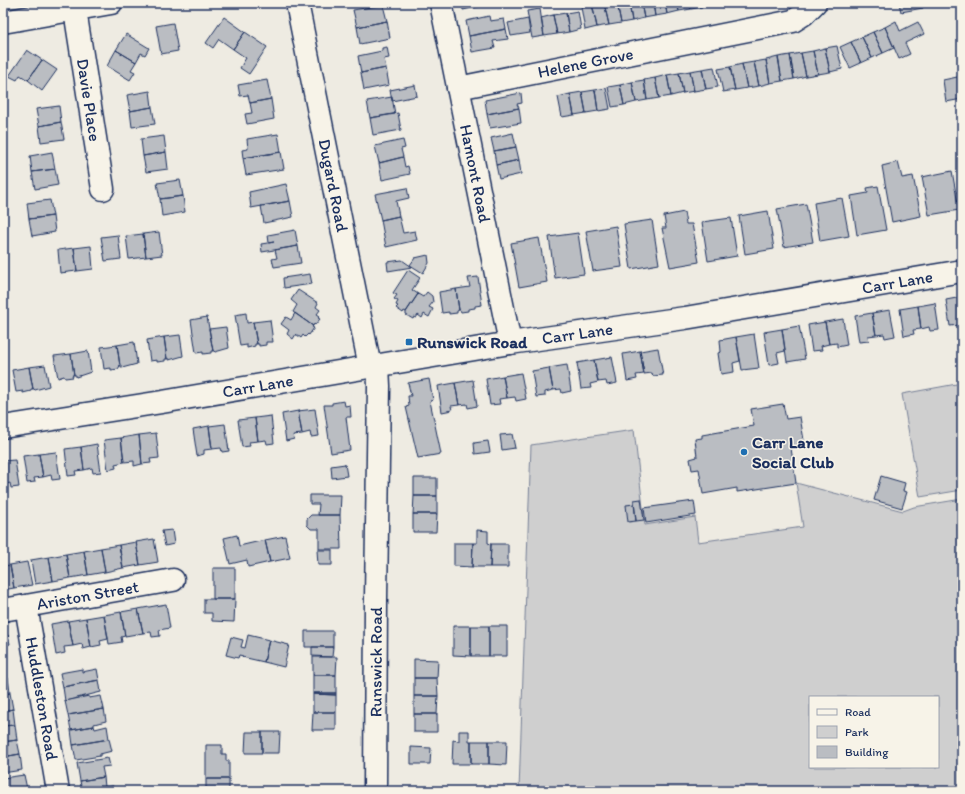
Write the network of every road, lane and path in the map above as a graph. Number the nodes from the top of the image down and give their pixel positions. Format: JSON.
{"nodes":[{"id":1,"x":111,"y":3,"type":"edge"},
{"id":2,"x":297,"y":3,"type":"edge"},
{"id":3,"x":440,"y":3,"type":"edge"},
{"id":4,"x":815,"y":3,"type":"edge"},
{"id":5,"x":75,"y":10,"type":"junction"},
{"id":6,"x":3,"y":22,"type":"edge"},
{"id":7,"x":458,"y":88,"type":"junction"},
{"id":8,"x":103,"y":189,"type":"dead end"},
{"id":9,"x":962,"y":271,"type":"edge"},
{"id":10,"x":510,"y":343,"type":"junction"},
{"id":11,"x":374,"y":366,"type":"junction"},
{"id":12,"x":3,"y":427,"type":"edge"},
{"id":13,"x":173,"y":580,"type":"dead end"},
{"id":14,"x":26,"y":606,"type":"junction"},
{"id":15,"x":3,"y":610,"type":"edge"},
{"id":16,"x":58,"y":791,"type":"edge"},
{"id":17,"x":375,"y":791,"type":"edge"}],
"edges":[{"from":1,"to":5,"type":"street"},
{"from":2,"to":11,"type":"street","name":"Dugard Road"},
{"from":3,"to":7,"type":"street","name":"Hamont Road"},
{"from":4,"to":7,"type":"street","name":"Helene Grove"},
{"from":5,"to":6,"type":"street"},
{"from":5,"to":8,"type":"street","name":"Davie Place"},
{"from":7,"to":10,"type":"street","name":"Hamont Road"},
{"from":9,"to":10,"type":"street","name":"Carr Lane"},
{"from":10,"to":11,"type":"street","name":"Carr Lane"},
{"from":11,"to":12,"type":"street","name":"Carr Lane"},
{"from":11,"to":17,"type":"street","name":"Runswick Road"},
{"from":13,"to":14,"type":"street","name":"Ariston Street"},
{"from":14,"to":15,"type":"street","name":"Ariston Street"},
{"from":14,"to":16,"type":"street","name":"Huddleston Road"}]}
